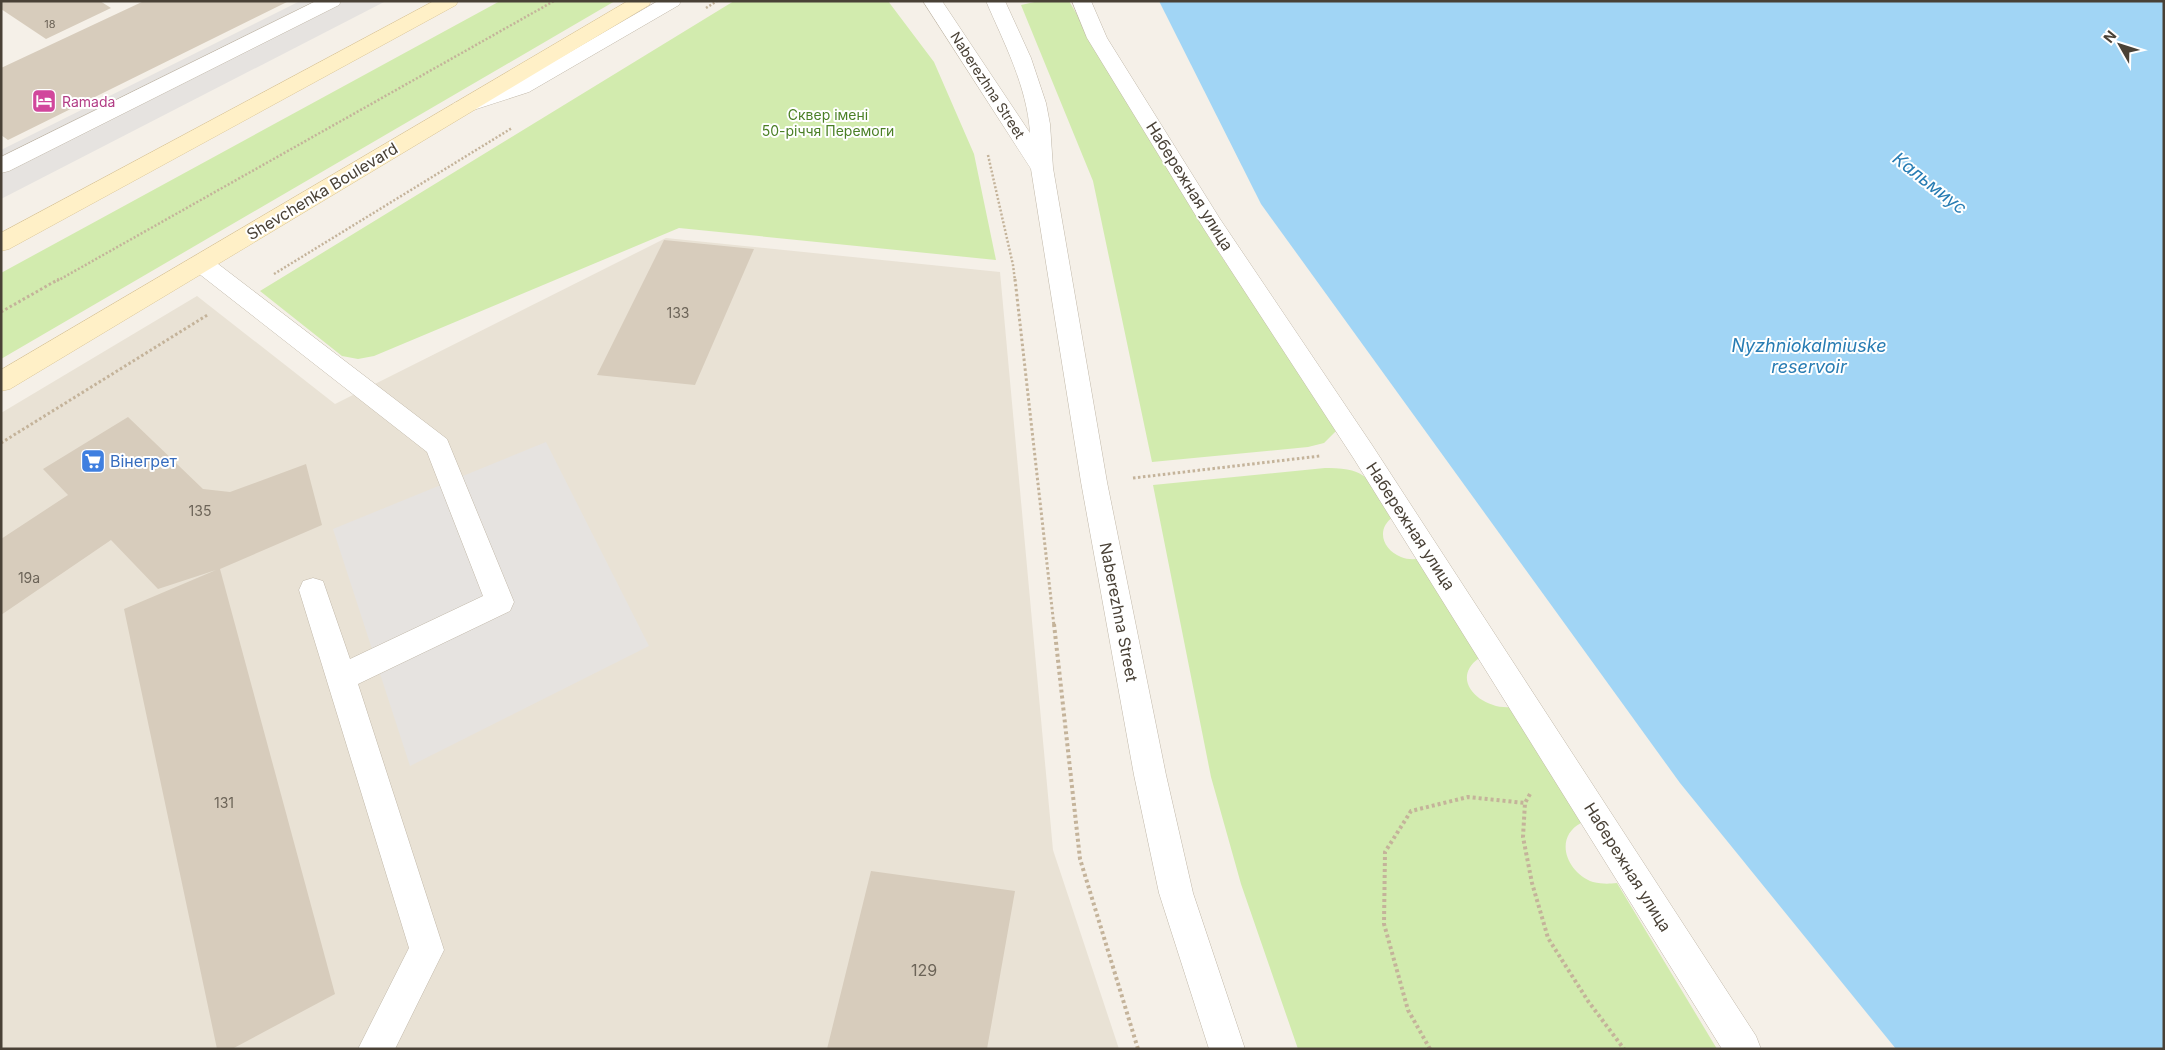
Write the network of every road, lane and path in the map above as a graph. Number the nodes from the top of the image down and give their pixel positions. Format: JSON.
{"nodes":[{"id":1,"x":332,"y":1,"type":"edge"},
{"id":2,"x":449,"y":1,"type":"edge"},
{"id":3,"x":554,"y":1,"type":"edge"},
{"id":4,"x":642,"y":1,"type":"edge"},
{"id":5,"x":672,"y":1,"type":"edge"},
{"id":6,"x":716,"y":1,"type":"edge"},
{"id":7,"x":932,"y":1,"type":"edge"},
{"id":8,"x":995,"y":1,"type":"edge"},
{"id":9,"x":1081,"y":1,"type":"edge"},
{"id":10,"x":700,"y":11,"type":"dead end"},
{"id":11,"x":460,"y":109,"type":"junction"},
{"id":12,"x":518,"y":124,"type":"dead end"},
{"id":13,"x":988,"y":152,"type":"dead end"},
{"id":14,"x":1,"y":166,"type":"edge"},
{"id":15,"x":1042,"y":168,"type":"junction"},
{"id":16,"x":1,"y":243,"type":"edge"},
{"id":17,"x":201,"y":263,"type":"junction"},
{"id":18,"x":242,"y":294,"type":"junction"},
{"id":19,"x":1,"y":312,"type":"edge"},
{"id":20,"x":1,"y":382,"type":"edge"},
{"id":21,"x":1,"y":443,"type":"edge"},
{"id":22,"x":1363,"y":452,"type":"junction"},
{"id":23,"x":1094,"y":482,"type":"junction"},
{"id":24,"x":313,"y":590,"type":"dead end"},
{"id":25,"x":342,"y":677,"type":"junction"},
{"id":26,"x":1565,"y":766,"type":"junction"},
{"id":27,"x":1525,"y":803,"type":"junction"},
{"id":28,"x":376,"y":1049,"type":"edge"},
{"id":29,"x":1138,"y":1049,"type":"edge"},
{"id":30,"x":1227,"y":1049,"type":"edge"},
{"id":31,"x":1430,"y":1049,"type":"edge"},
{"id":32,"x":1624,"y":1049,"type":"edge"},
{"id":33,"x":1744,"y":1049,"type":"edge"}],
"edges":[{"from":1,"to":14,"type":"street"},
{"from":2,"to":16,"type":"main road"},
{"from":3,"to":19,"type":"path"},
{"from":4,"to":11,"type":"main road","name":"Shevchenka Boulevard"},
{"from":5,"to":11,"type":"street"},
{"from":6,"to":10,"type":"path"},
{"from":7,"to":15,"type":"street","name":"Naberezhna Street"},
{"from":8,"to":15,"type":"street","name":"Naberezhna Street"},
{"from":9,"to":22,"type":"street","name":"Набережная улица"},
{"from":11,"to":17,"type":"main road","name":"Shevchenka Boulevard"},
{"from":12,"to":18,"type":"path"},
{"from":13,"to":29,"type":"path"},
{"from":15,"to":23,"type":"street","name":"Naberezhna Street"},
{"from":17,"to":18,"type":"street"},
{"from":17,"to":20,"type":"main road","name":"Shevchenka Boulevard"},
{"from":18,"to":21,"type":"path"},
{"from":18,"to":25,"type":"street"},
{"from":22,"to":23,"type":"path"},
{"from":22,"to":26,"type":"street","name":"Набережная улица"},
{"from":23,"to":30,"type":"street","name":"Naberezhna Street"},
{"from":24,"to":25,"type":"street"},
{"from":25,"to":28,"type":"street"},
{"from":26,"to":27,"type":"path"},
{"from":26,"to":33,"type":"street","name":"Набережная улица"},
{"from":27,"to":31,"type":"path"},
{"from":27,"to":32,"type":"path"}]}
